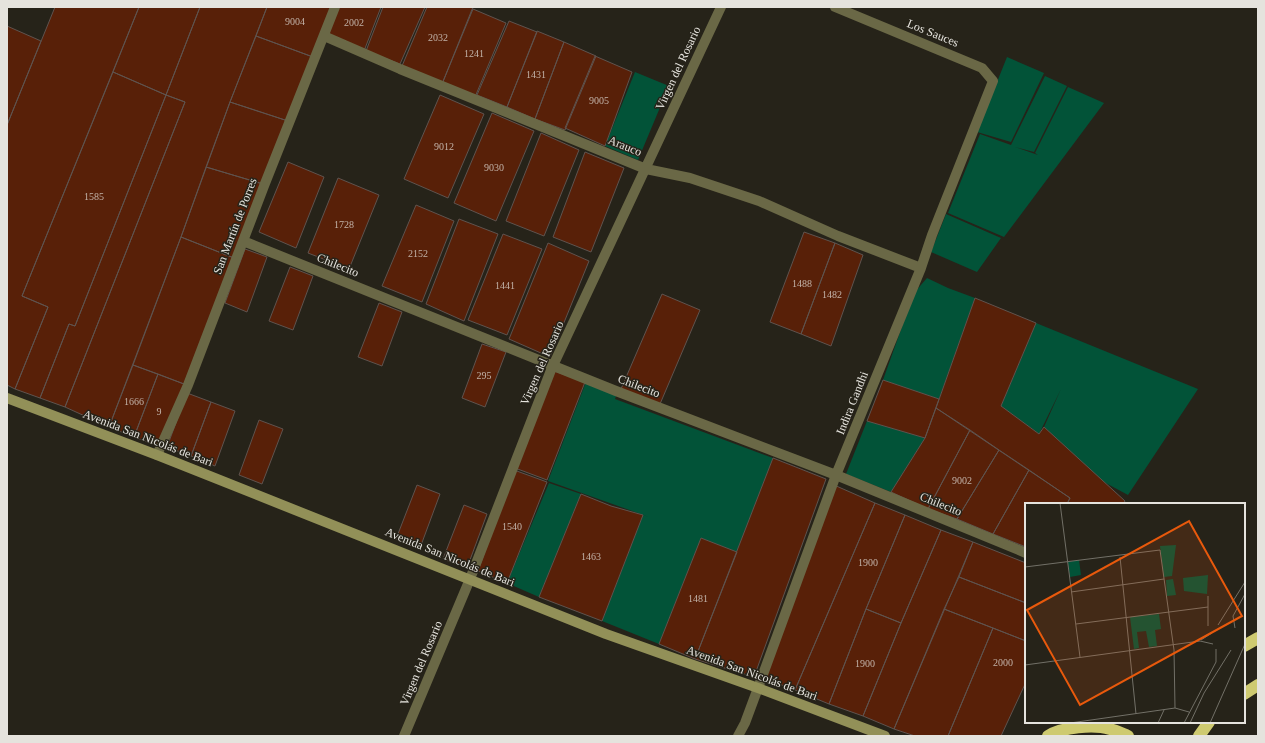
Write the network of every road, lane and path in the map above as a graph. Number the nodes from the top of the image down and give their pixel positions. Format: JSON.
{"nodes":[{"id":1,"x":335,"y":7,"type":"edge"},
{"id":2,"x":721,"y":7,"type":"edge"},
{"id":3,"x":835,"y":7,"type":"edge"},
{"id":4,"x":324,"y":36,"type":"junction"},
{"id":5,"x":993,"y":81,"type":"joint"},
{"id":6,"x":646,"y":169,"type":"junction"},
{"id":7,"x":243,"y":241,"type":"junction"},
{"id":8,"x":921,"y":268,"type":"junction"},
{"id":9,"x":554,"y":366,"type":"junction"},
{"id":10,"x":7,"y":398,"type":"edge"},
{"id":11,"x":157,"y":455,"type":"junction"},
{"id":12,"x":836,"y":475,"type":"junction"},
{"id":13,"x":1025,"y":553,"type":"edge"},
{"id":14,"x":470,"y":579,"type":"junction"},
{"id":15,"x":1258,"y":638,"type":"edge"},
{"id":16,"x":1245,"y":645,"type":"edge"},
{"id":17,"x":1258,"y":685,"type":"edge"},
{"id":18,"x":758,"y":688,"type":"junction"},
{"id":19,"x":1245,"y":693,"type":"edge"},
{"id":20,"x":1208,"y":723,"type":"edge"},
{"id":21,"x":1086,"y":724,"type":"edge"},
{"id":22,"x":404,"y":736,"type":"edge"},
{"id":23,"x":738,"y":736,"type":"edge"},
{"id":24,"x":885,"y":736,"type":"edge"},
{"id":25,"x":1048,"y":736,"type":"edge"},
{"id":26,"x":1128,"y":736,"type":"edge"},
{"id":27,"x":1199,"y":736,"type":"edge"}],
"edges":[{"from":1,"to":4,"type":"street","name":"San Martín de Porres"},
{"from":2,"to":6,"type":"street","name":"Virgen del Rosario"},
{"from":3,"to":5,"type":"street","name":"Los Sauces"},
{"from":4,"to":6,"type":"street","name":"Arauco"},
{"from":4,"to":7,"type":"street","name":"San Martín de Porres"},
{"from":5,"to":8,"type":"street","name":"Indira Gandhi"},
{"from":6,"to":8,"type":"street","name":"Arauco"},
{"from":6,"to":9,"type":"street","name":"Virgen del Rosario"},
{"from":7,"to":9,"type":"street","name":"Chilecito"},
{"from":7,"to":11,"type":"street","name":"San Martín de Porres"},
{"from":8,"to":12,"type":"street","name":"Indira Gandhi"},
{"from":9,"to":12,"type":"street","name":"Chilecito"},
{"from":9,"to":14,"type":"street","name":"Virgen del Rosario"},
{"from":10,"to":11,"type":"street","name":"Avenida San Nicolás de Bari"},
{"from":11,"to":14,"type":"street","name":"Avenida San Nicolás de Bari"},
{"from":12,"to":13,"type":"street","name":"Chilecito"},
{"from":12,"to":18,"type":"street","name":"Indira Gandhi"},
{"from":14,"to":18,"type":"street","name":"Avenida San Nicolás de Bari"},
{"from":14,"to":22,"type":"street","name":"Virgen del Rosario"},
{"from":15,"to":16,"type":"highway"},
{"from":17,"to":19,"type":"highway"},
{"from":18,"to":23,"type":"street","name":"Indira Gandhi"},
{"from":18,"to":24,"type":"street","name":"Avenida San Nicolás de Bari"},
{"from":20,"to":27,"type":"highway"},
{"from":21,"to":25,"type":"highway"},
{"from":21,"to":26,"type":"highway"}]}
